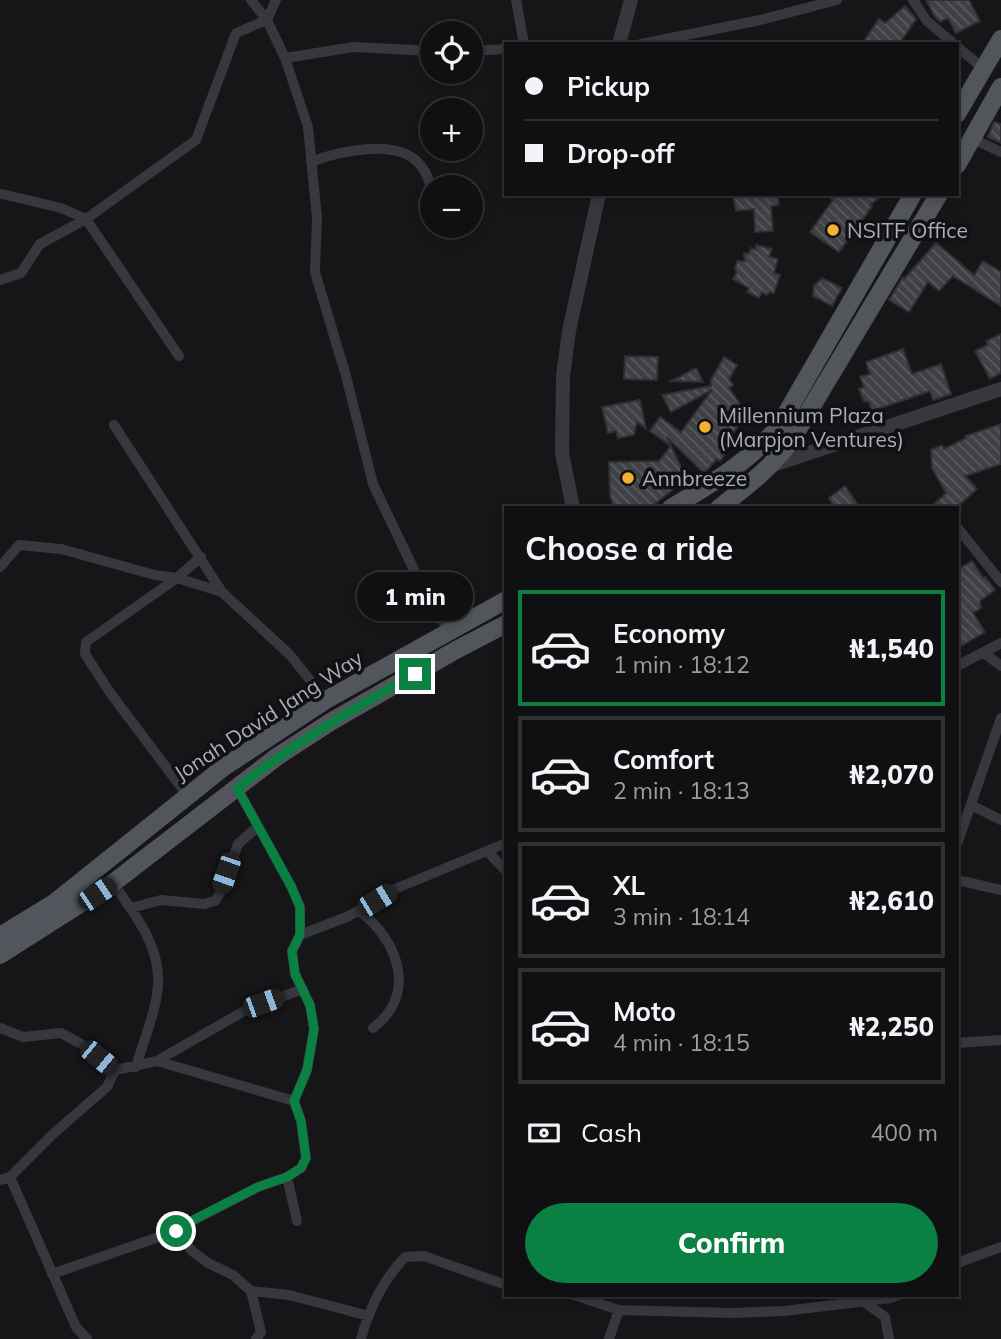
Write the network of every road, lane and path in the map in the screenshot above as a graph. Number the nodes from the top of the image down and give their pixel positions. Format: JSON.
{"nodes":[{"id":1,"x":251,"y":0,"type":"edge"},
{"id":2,"x":276,"y":0,"type":"edge"},
{"id":3,"x":516,"y":0,"type":"edge"},
{"id":4,"x":631,"y":0,"type":"edge"},
{"id":5,"x":837,"y":0,"type":"edge"},
{"id":6,"x":912,"y":0,"type":"edge"},
{"id":7,"x":267,"y":20,"type":"junction"},
{"id":8,"x":1001,"y":39,"type":"edge"},
{"id":9,"x":524,"y":42,"type":"edge"},
{"id":10,"x":620,"y":42,"type":"edge"},
{"id":11,"x":650,"y":42,"type":"edge"},
{"id":12,"x":952,"y":42,"type":"edge"},
{"id":13,"x":959,"y":48,"type":"edge"},
{"id":14,"x":504,"y":49,"type":"edge"},
{"id":15,"x":420,"y":50,"type":"edge"},
{"id":16,"x":483,"y":50,"type":"edge"},
{"id":17,"x":285,"y":58,"type":"junction"},
{"id":18,"x":983,"y":68,"type":"junction"},
{"id":19,"x":1001,"y":87,"type":"edge"},
{"id":20,"x":959,"y":110,"type":"edge"},
{"id":21,"x":973,"y":139,"type":"junction"},
{"id":22,"x":1001,"y":152,"type":"edge"},
{"id":23,"x":312,"y":162,"type":"junction"},
{"id":24,"x":959,"y":162,"type":"edge"},
{"id":25,"x":425,"y":175,"type":"edge"},
{"id":26,"x":2,"y":194,"type":"dead end"},
{"id":27,"x":598,"y":196,"type":"edge"},
{"id":28,"x":912,"y":196,"type":"edge"},
{"id":29,"x":938,"y":196,"type":"edge"},
{"id":30,"x":86,"y":219,"type":"junction"},
{"id":31,"x":0,"y":280,"type":"edge"},
{"id":32,"x":179,"y":356,"type":"dead end"},
{"id":33,"x":1001,"y":389,"type":"edge"},
{"id":34,"x":114,"y":425,"type":"dead end"},
{"id":35,"x":773,"y":465,"type":"junction"},
{"id":36,"x":573,"y":506,"type":"edge"},
{"id":37,"x":674,"y":506,"type":"edge"},
{"id":38,"x":722,"y":506,"type":"edge"},
{"id":39,"x":959,"y":530,"type":"edge"},
{"id":40,"x":201,"y":557,"type":"junction"},
{"id":41,"x":0,"y":567,"type":"edge"},
{"id":42,"x":177,"y":578,"type":"junction"},
{"id":43,"x":1001,"y":582,"type":"edge"},
{"id":44,"x":222,"y":592,"type":"junction"},
{"id":45,"x":504,"y":601,"type":"edge"},
{"id":46,"x":504,"y":626,"type":"edge"},
{"id":47,"x":448,"y":631,"type":"junction"},
{"id":48,"x":1001,"y":643,"type":"edge"},
{"id":49,"x":984,"y":653,"type":"junction"},
{"id":50,"x":959,"y":665,"type":"edge"},
{"id":51,"x":1001,"y":666,"type":"edge"},
{"id":52,"x":326,"y":700,"type":"junction"},
{"id":53,"x":1001,"y":718,"type":"edge"},
{"id":54,"x":237,"y":788,"type":"junction"},
{"id":55,"x":187,"y":795,"type":"junction"},
{"id":56,"x":971,"y":805,"type":"junction"},
{"id":57,"x":1001,"y":820,"type":"edge"},
{"id":58,"x":257,"y":827,"type":"junction"},
{"id":59,"x":959,"y":838,"type":"edge"},
{"id":60,"x":504,"y":844,"type":"edge"},
{"id":61,"x":488,"y":852,"type":"junction"},
{"id":62,"x":504,"y":869,"type":"edge"},
{"id":63,"x":959,"y":880,"type":"edge"},
{"id":64,"x":113,"y":883,"type":"junction"},
{"id":65,"x":1001,"y":890,"type":"edge"},
{"id":66,"x":131,"y":908,"type":"junction"},
{"id":67,"x":359,"y":911,"type":"junction"},
{"id":68,"x":300,"y":935,"type":"junction"},
{"id":69,"x":0,"y":936,"type":"edge"},
{"id":70,"x":0,"y":956,"type":"edge"},
{"id":71,"x":303,"y":989,"type":"junction"},
{"id":72,"x":0,"y":1028,"type":"edge"},
{"id":73,"x":373,"y":1028,"type":"dead end"},
{"id":74,"x":1001,"y":1040,"type":"edge"},
{"id":75,"x":959,"y":1043,"type":"edge"},
{"id":76,"x":157,"y":1061,"type":"junction"},
{"id":77,"x":135,"y":1067,"type":"junction"},
{"id":78,"x":115,"y":1070,"type":"junction"},
{"id":79,"x":294,"y":1101,"type":"junction"},
{"id":80,"x":287,"y":1177,"type":"junction"},
{"id":81,"x":5,"y":1179,"type":"edge"},
{"id":82,"x":298,"y":1221,"type":"dead end"},
{"id":83,"x":176,"y":1231,"type":"junction"},
{"id":84,"x":1001,"y":1247,"type":"edge"},
{"id":85,"x":959,"y":1262,"type":"edge"},
{"id":86,"x":52,"y":1274,"type":"junction"},
{"id":87,"x":504,"y":1284,"type":"edge"},
{"id":88,"x":251,"y":1291,"type":"junction"},
{"id":89,"x":580,"y":1297,"type":"edge"},
{"id":90,"x":893,"y":1297,"type":"edge"},
{"id":91,"x":863,"y":1298,"type":"edge"},
{"id":92,"x":619,"y":1310,"type":"junction"},
{"id":93,"x":369,"y":1316,"type":"junction"},
{"id":94,"x":87,"y":1339,"type":"edge"},
{"id":95,"x":256,"y":1339,"type":"edge"},
{"id":96,"x":361,"y":1339,"type":"edge"},
{"id":97,"x":609,"y":1339,"type":"edge"},
{"id":98,"x":889,"y":1339,"type":"edge"}],
"edges":[{"from":1,"to":7,"type":"street"},
{"from":2,"to":7,"type":"street"},
{"from":3,"to":9,"type":"street"},
{"from":4,"to":10,"type":"street"},
{"from":5,"to":11,"type":"street"},
{"from":6,"to":12,"type":"street"},
{"from":7,"to":17,"type":"street"},
{"from":7,"to":30,"type":"street"},
{"from":8,"to":18,"type":"main road"},
{"from":13,"to":18,"type":"street"},
{"from":14,"to":16,"type":"street"},
{"from":15,"to":17,"type":"street"},
{"from":17,"to":23,"type":"street"},
{"from":18,"to":20,"type":"main road"},
{"from":19,"to":21,"type":"main road"},
{"from":21,"to":22,"type":"street"},
{"from":21,"to":24,"type":"main road"},
{"from":23,"to":25,"type":"street"},
{"from":23,"to":47,"type":"street"},
{"from":26,"to":30,"type":"street"},
{"from":27,"to":36,"type":"street"},
{"from":28,"to":37,"type":"main road"},
{"from":29,"to":35,"type":"main road"},
{"from":30,"to":31,"type":"street"},
{"from":30,"to":32,"type":"street"},
{"from":33,"to":35,"type":"street"},
{"from":34,"to":40,"type":"street"},
{"from":35,"to":38,"type":"main road"},
{"from":39,"to":43,"type":"street"},
{"from":40,"to":42,"type":"street"},
{"from":40,"to":44,"type":"street"},
{"from":41,"to":42,"type":"street"},
{"from":42,"to":44,"type":"street"},
{"from":42,"to":55,"type":"street"},
{"from":44,"to":52,"type":"street"},
{"from":45,"to":47,"type":"main road","name":"Jonah David Jang Way"},
{"from":46,"to":54,"type":"main road"},
{"from":47,"to":52,"type":"main road","name":"Jonah David Jang Way"},
{"from":48,"to":49,"type":"street"},
{"from":49,"to":50,"type":"street"},
{"from":49,"to":51,"type":"street"},
{"from":52,"to":55,"type":"main road","name":"Jonah David Jang Way"},
{"from":53,"to":56,"type":"street"},
{"from":54,"to":58,"type":"street"},
{"from":54,"to":64,"type":"main road"},
{"from":55,"to":69,"type":"main road","name":"Jonah David Jang Way"},
{"from":56,"to":57,"type":"street"},
{"from":56,"to":59,"type":"street"},
{"from":58,"to":66,"type":"street"},
{"from":58,"to":68,"type":"street"},
{"from":60,"to":61,"type":"street"},
{"from":61,"to":62,"type":"street"},
{"from":61,"to":67,"type":"street"},
{"from":63,"to":65,"type":"street"},
{"from":64,"to":66,"type":"street"},
{"from":64,"to":70,"type":"main road"},
{"from":66,"to":77,"type":"street"},
{"from":67,"to":68,"type":"street"},
{"from":67,"to":73,"type":"street"},
{"from":68,"to":71,"type":"street"},
{"from":71,"to":76,"type":"street"},
{"from":71,"to":79,"type":"street"},
{"from":72,"to":78,"type":"street"},
{"from":74,"to":75,"type":"street"},
{"from":76,"to":77,"type":"street"},
{"from":76,"to":79,"type":"street"},
{"from":77,"to":78,"type":"street"},
{"from":78,"to":81,"type":"street"},
{"from":79,"to":80,"type":"street"},
{"from":80,"to":82,"type":"street"},
{"from":80,"to":83,"type":"street"},
{"from":81,"to":86,"type":"street"},
{"from":83,"to":86,"type":"street"},
{"from":83,"to":88,"type":"street"},
{"from":84,"to":85,"type":"street"},
{"from":86,"to":94,"type":"street"},
{"from":87,"to":93,"type":"street"},
{"from":88,"to":93,"type":"street"},
{"from":88,"to":95,"type":"street"},
{"from":89,"to":92,"type":"street"},
{"from":90,"to":91,"type":"street"},
{"from":91,"to":92,"type":"street"},
{"from":91,"to":98,"type":"street"},
{"from":92,"to":97,"type":"street"},
{"from":93,"to":96,"type":"street"}]}
